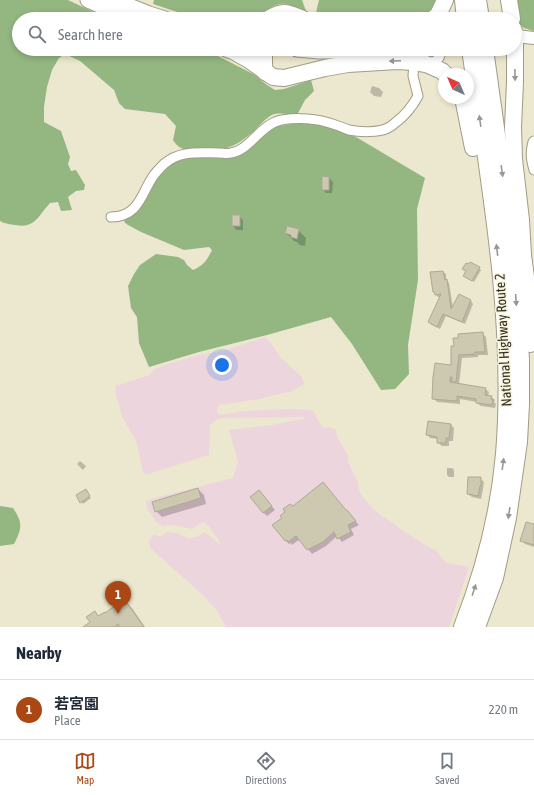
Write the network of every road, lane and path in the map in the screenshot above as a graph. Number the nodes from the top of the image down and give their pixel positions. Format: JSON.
{"nodes":[{"id":1,"x":88,"y":0,"type":"edge"},
{"id":2,"x":114,"y":0,"type":"edge"},
{"id":3,"x":445,"y":0,"type":"edge"},
{"id":4,"x":463,"y":0,"type":"edge"},
{"id":5,"x":478,"y":0,"type":"edge"},
{"id":6,"x":509,"y":0,"type":"edge"},
{"id":7,"x":115,"y":12,"type":"edge"},
{"id":8,"x":144,"y":12,"type":"edge"},
{"id":9,"x":439,"y":12,"type":"edge"},
{"id":10,"x":464,"y":12,"type":"edge"},
{"id":11,"x":480,"y":12,"type":"edge"},
{"id":12,"x":511,"y":12,"type":"edge"},
{"id":13,"x":522,"y":36,"type":"edge"},
{"id":14,"x":534,"y":38,"type":"edge"},
{"id":15,"x":242,"y":56,"type":"edge"},
{"id":16,"x":264,"y":56,"type":"edge"},
{"id":17,"x":391,"y":56,"type":"edge"},
{"id":18,"x":440,"y":56,"type":"edge"},
{"id":19,"x":471,"y":56,"type":"edge"},
{"id":20,"x":486,"y":56,"type":"edge"},
{"id":21,"x":515,"y":56,"type":"edge"},
{"id":22,"x":420,"y":58,"type":"edge"},
{"id":23,"x":438,"y":69,"type":"edge"},
{"id":24,"x":265,"y":72,"type":"junction"},
{"id":25,"x":464,"y":104,"type":"edge"},
{"id":26,"x":534,"y":141,"type":"edge"},
{"id":27,"x":534,"y":170,"type":"edge"},
{"id":28,"x":111,"y":217,"type":"dead end"},
{"id":29,"x":494,"y":223,"type":"junction"},
{"id":30,"x":519,"y":442,"type":"junction"},
{"id":31,"x":480,"y":623,"type":"edge"},
{"id":32,"x":462,"y":627,"type":"edge"}],
"edges":[{"from":1,"to":7,"type":"main road"},
{"from":2,"to":8,"type":"main road"},
{"from":3,"to":9,"type":"highway"},
{"from":4,"to":10,"type":"highway"},
{"from":5,"to":11,"type":"highway"},
{"from":6,"to":12,"type":"highway"},
{"from":13,"to":14,"type":"street"},
{"from":15,"to":24,"type":"highway"},
{"from":16,"to":24,"type":"highway"},
{"from":17,"to":22,"type":"main road"},
{"from":18,"to":22,"type":"street"},
{"from":29,"to":19,"type":"highway","name":"National Highway Route 2","one_way":true},
{"from":20,"to":30,"type":"highway","name":"National Highway Route 2","one_way":true},
{"from":21,"to":30,"type":"highway","one_way":true},
{"from":22,"to":23,"type":"highway"},
{"from":22,"to":24,"type":"highway","one_way":true},
{"from":22,"to":28,"type":"street"},
{"from":25,"to":29,"type":"highway"},
{"from":26,"to":27,"type":"street"},
{"from":32,"to":29,"type":"highway","name":"National Highway Route 2","one_way":true},
{"from":30,"to":31,"type":"highway","name":"National Highway Route 2","one_way":true}]}
